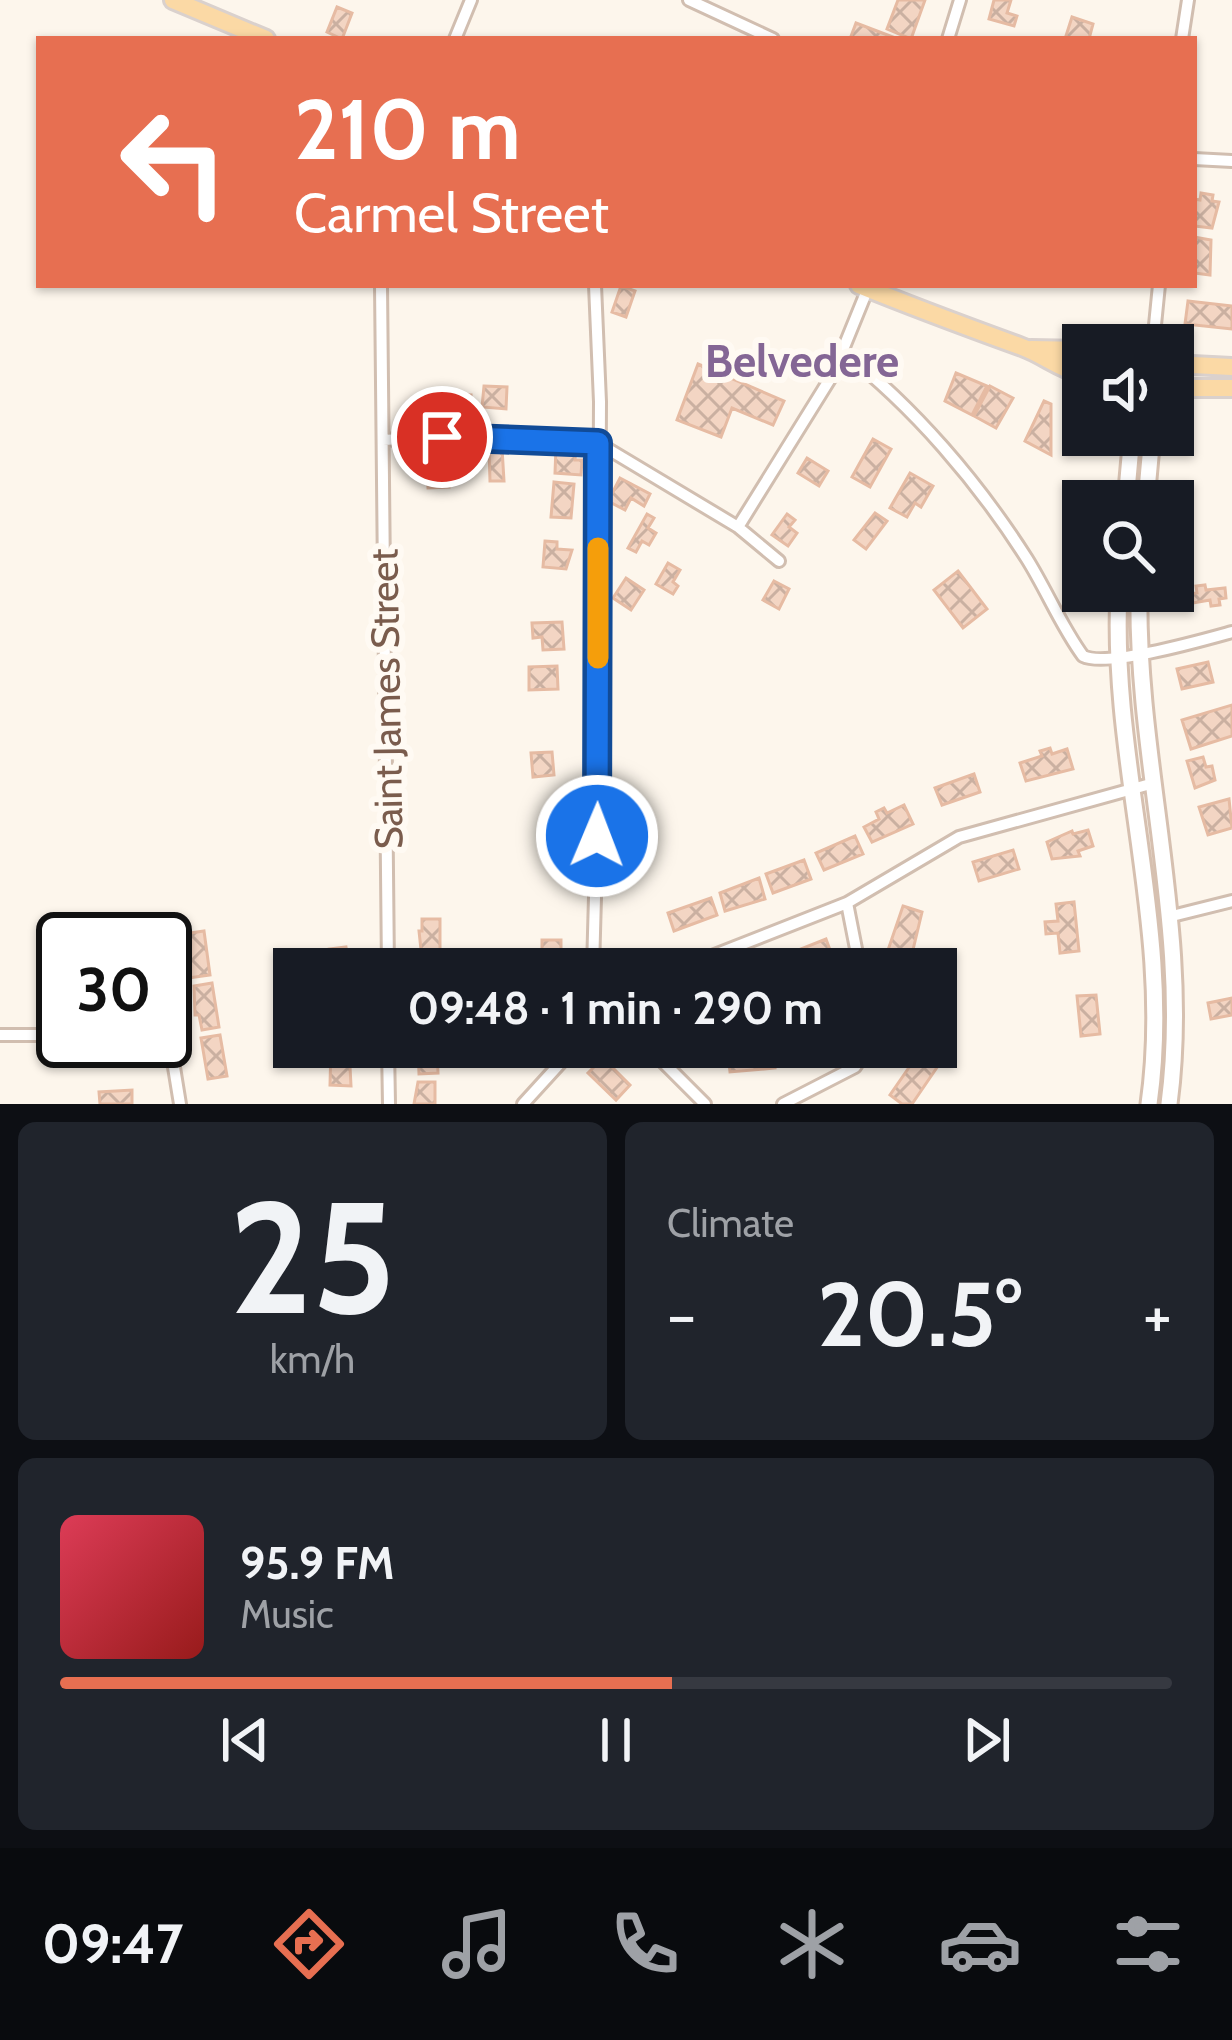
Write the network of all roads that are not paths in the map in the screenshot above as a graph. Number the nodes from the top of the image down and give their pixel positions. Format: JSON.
{"nodes":[{"id":1,"x":173,"y":0,"type":"edge"},
{"id":2,"x":471,"y":0,"type":"edge"},
{"id":3,"x":689,"y":0,"type":"edge"},
{"id":4,"x":960,"y":0,"type":"edge"},
{"id":5,"x":1188,"y":0,"type":"edge"},
{"id":6,"x":259,"y":36,"type":"edge"},
{"id":7,"x":456,"y":36,"type":"edge"},
{"id":8,"x":767,"y":36,"type":"edge"},
{"id":9,"x":949,"y":36,"type":"edge"},
{"id":10,"x":1182,"y":36,"type":"edge"},
{"id":11,"x":1197,"y":159,"type":"edge"},
{"id":12,"x":1232,"y":161,"type":"edge"},
{"id":13,"x":381,"y":288,"type":"edge"},
{"id":14,"x":595,"y":288,"type":"edge"},
{"id":15,"x":865,"y":288,"type":"edge"},
{"id":16,"x":871,"y":288,"type":"edge"},
{"id":17,"x":1159,"y":288,"type":"edge"},
{"id":18,"x":1156,"y":324,"type":"edge"},
{"id":19,"x":1062,"y":347,"type":"edge"},
{"id":20,"x":1030,"y":349,"type":"junction"},
{"id":21,"x":842,"y":351,"type":"junction"},
{"id":22,"x":1194,"y":365,"type":"edge"},
{"id":23,"x":1232,"y":367,"type":"edge"},
{"id":24,"x":1062,"y":370,"type":"edge"},
{"id":25,"x":1194,"y":388,"type":"edge"},
{"id":26,"x":1232,"y":388,"type":"edge"},
{"id":27,"x":383,"y":440,"type":"junction"},
{"id":28,"x":598,"y":443,"type":"junction"},
{"id":29,"x":738,"y":526,"type":"junction"},
{"id":30,"x":779,"y":561,"type":"dead end"},
{"id":31,"x":1119,"y":612,"type":"edge"},
{"id":32,"x":1139,"y":612,"type":"edge"},
{"id":33,"x":1232,"y":632,"type":"edge"},
{"id":34,"x":1139,"y":653,"type":"junction"},
{"id":35,"x":1120,"y":659,"type":"junction"},
{"id":36,"x":1154,"y":783,"type":"junction"},
{"id":37,"x":1133,"y":787,"type":"junction"},
{"id":38,"x":1232,"y":901,"type":"edge"},
{"id":39,"x":847,"y":903,"type":"junction"},
{"id":40,"x":1172,"y":916,"type":"junction"},
{"id":41,"x":388,"y":948,"type":"edge"},
{"id":42,"x":594,"y":948,"type":"edge"},
{"id":43,"x":733,"y":948,"type":"edge"},
{"id":44,"x":856,"y":948,"type":"edge"},
{"id":45,"x":0,"y":1035,"type":"edge"},
{"id":46,"x":36,"y":1035,"type":"edge"},
{"id":47,"x":174,"y":1068,"type":"edge"},
{"id":48,"x":388,"y":1068,"type":"edge"},
{"id":49,"x":556,"y":1068,"type":"edge"},
{"id":50,"x":669,"y":1068,"type":"edge"},
{"id":51,"x":853,"y":1068,"type":"edge"},
{"id":52,"x":181,"y":1104,"type":"edge"},
{"id":53,"x":389,"y":1104,"type":"edge"},
{"id":54,"x":523,"y":1104,"type":"edge"},
{"id":55,"x":705,"y":1104,"type":"edge"},
{"id":56,"x":783,"y":1104,"type":"edge"},
{"id":57,"x":1149,"y":1104,"type":"edge"},
{"id":58,"x":1169,"y":1104,"type":"edge"}],
"edges":[{"from":1,"to":6,"type":"main road"},
{"from":2,"to":7,"type":"street"},
{"from":3,"to":8,"type":"street"},
{"from":4,"to":9,"type":"street"},
{"from":5,"to":10,"type":"street"},
{"from":11,"to":12,"type":"street"},
{"from":13,"to":27,"type":"street","name":"Saint James Street"},
{"from":14,"to":28,"type":"street"},
{"from":15,"to":21,"type":"street"},
{"from":16,"to":20,"type":"main road"},
{"from":17,"to":18,"type":"street"},
{"from":19,"to":20,"type":"main road"},
{"from":20,"to":24,"type":"main road"},
{"from":21,"to":29,"type":"street"},
{"from":21,"to":35,"type":"street"},
{"from":22,"to":23,"type":"main road"},
{"from":25,"to":26,"type":"main road"},
{"from":27,"to":28,"type":"street"},
{"from":27,"to":41,"type":"street","name":"Saint James Street"},
{"from":28,"to":29,"type":"street"},
{"from":28,"to":42,"type":"street"},
{"from":29,"to":30,"type":"street"},
{"from":31,"to":35,"type":"main road"},
{"from":32,"to":34,"type":"main road"},
{"from":33,"to":34,"type":"street"},
{"from":34,"to":35,"type":"street"},
{"from":34,"to":36,"type":"main road"},
{"from":35,"to":37,"type":"main road"},
{"from":36,"to":37,"type":"street"},
{"from":36,"to":40,"type":"main road"},
{"from":37,"to":39,"type":"street"},
{"from":37,"to":57,"type":"main road"},
{"from":38,"to":40,"type":"street"},
{"from":39,"to":43,"type":"street"},
{"from":39,"to":44,"type":"street"},
{"from":40,"to":58,"type":"main road"},
{"from":45,"to":46,"type":"street"},
{"from":47,"to":52,"type":"street"},
{"from":48,"to":53,"type":"street"},
{"from":49,"to":54,"type":"street"},
{"from":50,"to":55,"type":"street"},
{"from":51,"to":56,"type":"street"}]}
